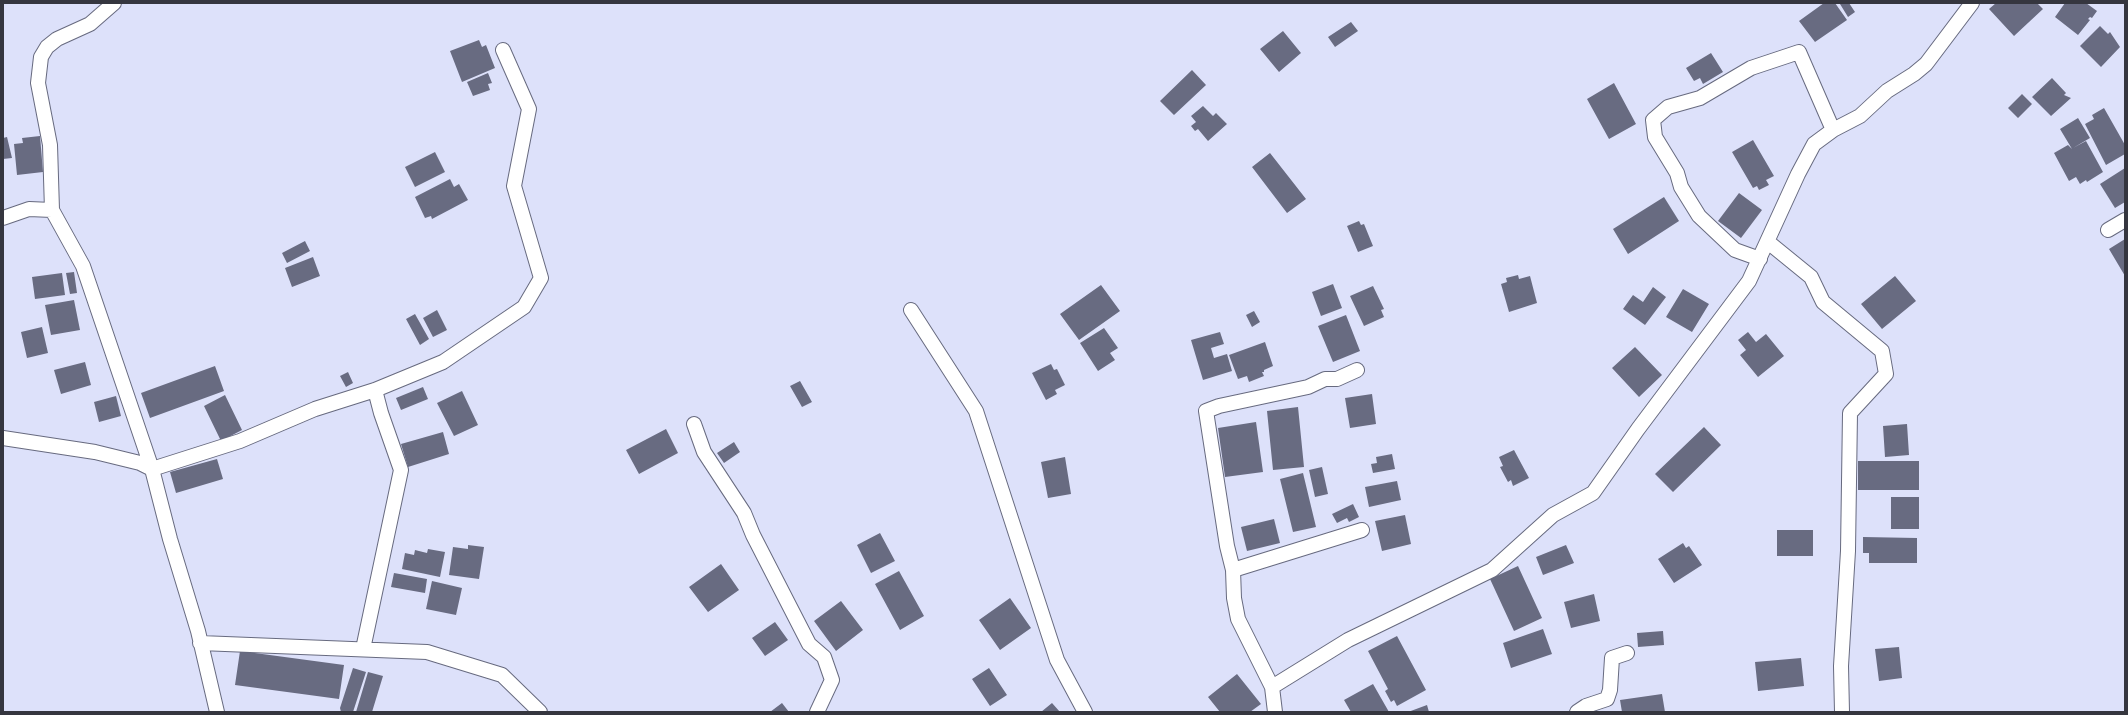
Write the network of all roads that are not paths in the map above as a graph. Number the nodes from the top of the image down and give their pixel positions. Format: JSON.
{"nodes":[{"id":1,"x":114,"y":3,"type":"edge"},
{"id":2,"x":1972,"y":3,"type":"edge"},
{"id":3,"x":502,"y":50,"type":"dead end"},
{"id":4,"x":1832,"y":130,"type":"junction"},
{"id":5,"x":52,"y":210,"type":"junction"},
{"id":6,"x":3,"y":218,"type":"edge"},
{"id":7,"x":2125,"y":220,"type":"edge"},
{"id":8,"x":2108,"y":230,"type":"dead end"},
{"id":9,"x":1768,"y":242,"type":"junction"},
{"id":10,"x":1760,"y":259,"type":"junction"},
{"id":11,"x":912,"y":310,"type":"dead end"},
{"id":12,"x":1358,"y":370,"type":"dead end"},
{"id":13,"x":375,"y":390,"type":"junction"},
{"id":14,"x":694,"y":424,"type":"dead end"},
{"id":15,"x":3,"y":438,"type":"edge"},
{"id":16,"x":152,"y":469,"type":"junction"},
{"id":17,"x":1362,"y":530,"type":"dead end"},
{"id":18,"x":1233,"y":570,"type":"junction"},
{"id":19,"x":200,"y":642,"type":"junction"},
{"id":20,"x":363,"y":649,"type":"junction"},
{"id":21,"x":1627,"y":654,"type":"dead end"},
{"id":22,"x":1272,"y":687,"type":"junction"},
{"id":23,"x":217,"y":712,"type":"edge"},
{"id":24,"x":540,"y":712,"type":"edge"},
{"id":25,"x":817,"y":712,"type":"edge"},
{"id":26,"x":1085,"y":712,"type":"edge"},
{"id":27,"x":1275,"y":712,"type":"edge"},
{"id":28,"x":1577,"y":712,"type":"edge"},
{"id":29,"x":1842,"y":712,"type":"edge"}],
"edges":[{"from":1,"to":5,"type":"street"},
{"from":2,"to":4,"type":"street"},
{"from":3,"to":13,"type":"street"},
{"from":4,"to":9,"type":"street"},
{"from":4,"to":10,"type":"street"},
{"from":5,"to":6,"type":"street"},
{"from":5,"to":16,"type":"street"},
{"from":7,"to":8,"type":"street"},
{"from":9,"to":10,"type":"street"},
{"from":9,"to":29,"type":"street"},
{"from":10,"to":22,"type":"street"},
{"from":11,"to":26,"type":"street"},
{"from":12,"to":18,"type":"street"},
{"from":13,"to":16,"type":"street"},
{"from":13,"to":20,"type":"street"},
{"from":14,"to":25,"type":"street"},
{"from":15,"to":16,"type":"street"},
{"from":16,"to":19,"type":"street"},
{"from":17,"to":18,"type":"street"},
{"from":18,"to":22,"type":"street"},
{"from":19,"to":20,"type":"street"},
{"from":19,"to":23,"type":"street"},
{"from":20,"to":24,"type":"street"},
{"from":21,"to":28,"type":"street"},
{"from":22,"to":27,"type":"street"}]}
